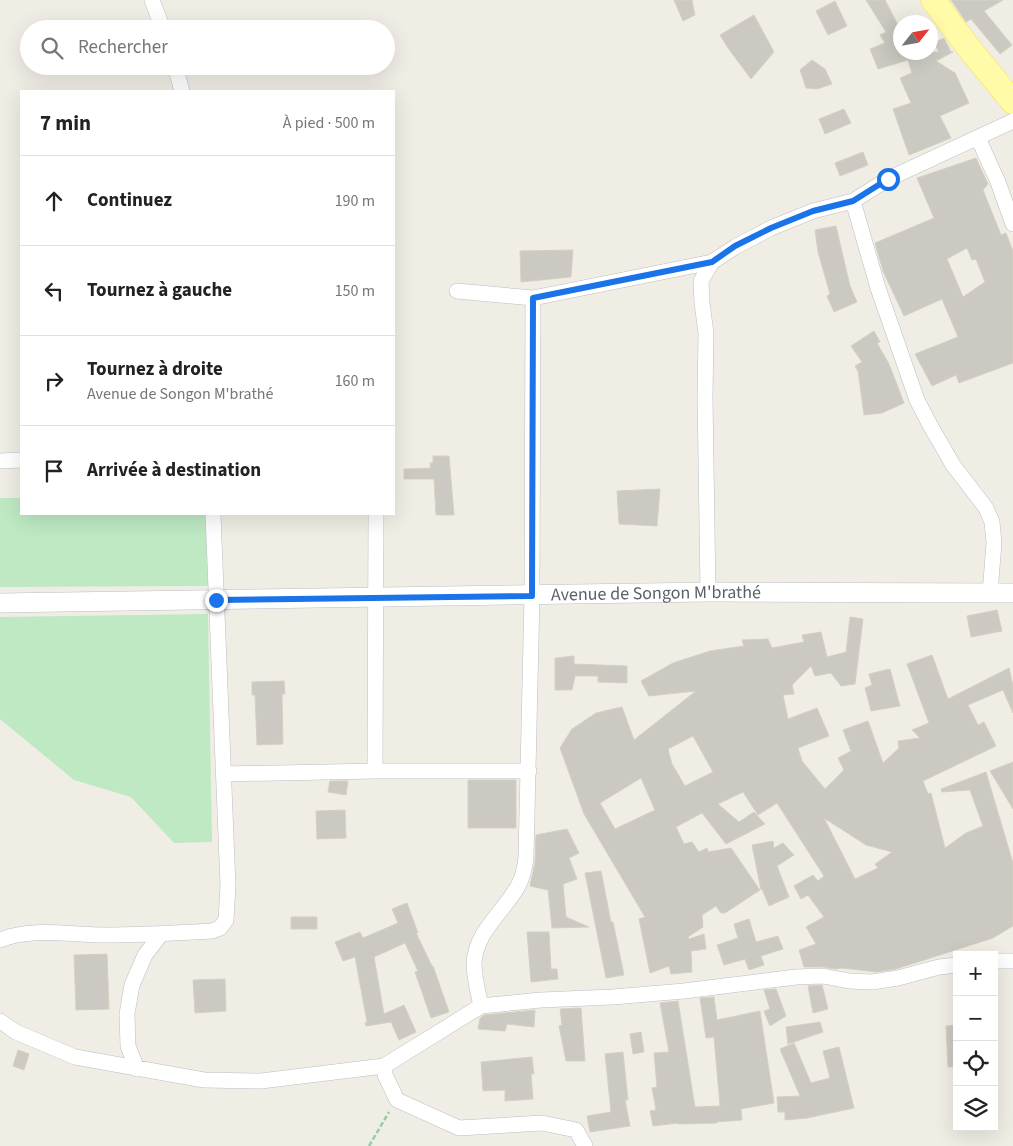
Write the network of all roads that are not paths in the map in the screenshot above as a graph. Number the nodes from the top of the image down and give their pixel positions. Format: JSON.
{"nodes":[{"id":1,"x":152,"y":0,"type":"edge"},
{"id":2,"x":933,"y":0,"type":"edge"},
{"id":3,"x":160,"y":20,"type":"edge"},
{"id":4,"x":178,"y":75,"type":"edge"},
{"id":5,"x":182,"y":90,"type":"edge"},
{"id":6,"x":1013,"y":102,"type":"edge"},
{"id":7,"x":1013,"y":121,"type":"edge"},
{"id":8,"x":978,"y":138,"type":"junction"},
{"id":9,"x":853,"y":201,"type":"junction"},
{"id":10,"x":1013,"y":224,"type":"edge"},
{"id":11,"x":712,"y":262,"type":"junction"},
{"id":12,"x":457,"y":291,"type":"dead end"},
{"id":13,"x":533,"y":298,"type":"junction"},
{"id":14,"x":0,"y":460,"type":"edge"},
{"id":15,"x":20,"y":460,"type":"edge"},
{"id":16,"x":213,"y":515,"type":"edge"},
{"id":17,"x":376,"y":515,"type":"edge"},
{"id":18,"x":708,"y":592,"type":"junction"},
{"id":19,"x":990,"y":593,"type":"junction"},
{"id":20,"x":1013,"y":594,"type":"edge"},
{"id":21,"x":532,"y":596,"type":"junction"},
{"id":22,"x":376,"y":598,"type":"junction"},
{"id":23,"x":216,"y":600,"type":"junction"},
{"id":24,"x":0,"y":604,"type":"edge"},
{"id":25,"x":375,"y":771,"type":"junction"},
{"id":26,"x":529,"y":771,"type":"junction"},
{"id":27,"x":224,"y":774,"type":"junction"},
{"id":28,"x":162,"y":933,"type":"junction"},
{"id":29,"x":0,"y":940,"type":"edge"},
{"id":30,"x":998,"y":961,"type":"edge"},
{"id":31,"x":1013,"y":961,"type":"edge"},
{"id":32,"x":953,"y":965,"type":"edge"},
{"id":33,"x":481,"y":1006,"type":"junction"},
{"id":34,"x":0,"y":1021,"type":"edge"},
{"id":35,"x":384,"y":1066,"type":"junction"},
{"id":36,"x":137,"y":1069,"type":"junction"},
{"id":37,"x":585,"y":1146,"type":"edge"}],
"edges":[{"from":1,"to":3,"type":"street"},
{"from":2,"to":6,"type":"main road"},
{"from":4,"to":5,"type":"street"},
{"from":7,"to":8,"type":"street"},
{"from":8,"to":9,"type":"street"},
{"from":8,"to":10,"type":"street"},
{"from":9,"to":11,"type":"street"},
{"from":9,"to":19,"type":"street"},
{"from":11,"to":13,"type":"street"},
{"from":11,"to":18,"type":"street"},
{"from":12,"to":13,"type":"street"},
{"from":13,"to":21,"type":"street"},
{"from":14,"to":15,"type":"street"},
{"from":16,"to":23,"type":"street"},
{"from":17,"to":22,"type":"street"},
{"from":18,"to":19,"type":"street","name":"Avenue de Songon M'brathé"},
{"from":18,"to":21,"type":"street","name":"Avenue de Songon M'brathé"},
{"from":19,"to":20,"type":"street","name":"Avenue de Songon M'brathé"},
{"from":21,"to":22,"type":"street","name":"Avenue de Songon M'brathé"},
{"from":21,"to":26,"type":"street"},
{"from":22,"to":23,"type":"street","name":"Avenue de Songon M'brathé"},
{"from":22,"to":25,"type":"street"},
{"from":23,"to":24,"type":"street","name":"Avenue de Songon M'brathé"},
{"from":23,"to":27,"type":"street"},
{"from":25,"to":26,"type":"street"},
{"from":25,"to":27,"type":"street"},
{"from":26,"to":33,"type":"street"},
{"from":27,"to":28,"type":"street"},
{"from":28,"to":29,"type":"street"},
{"from":28,"to":36,"type":"street"},
{"from":30,"to":31,"type":"street"},
{"from":32,"to":33,"type":"street"},
{"from":33,"to":35,"type":"street"},
{"from":34,"to":36,"type":"street"},
{"from":35,"to":36,"type":"street"},
{"from":35,"to":37,"type":"street"}]}
